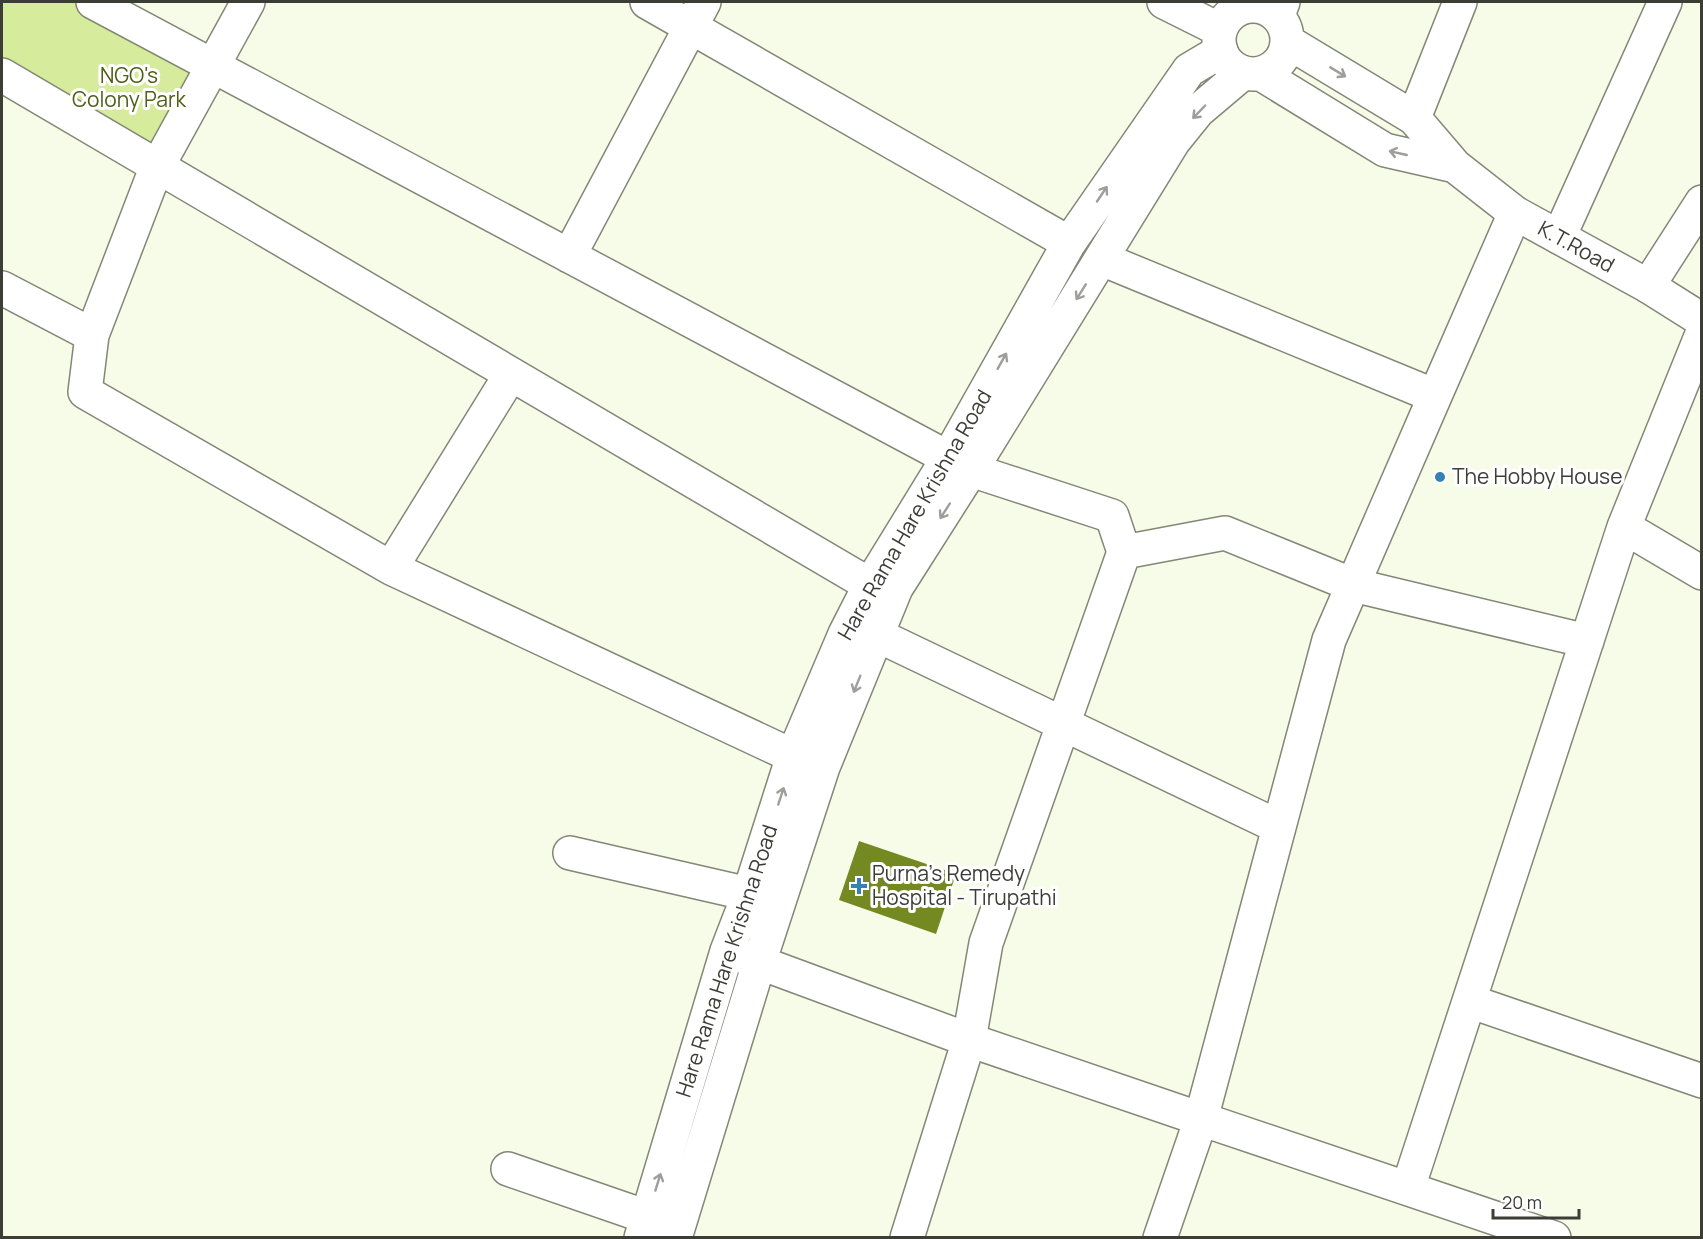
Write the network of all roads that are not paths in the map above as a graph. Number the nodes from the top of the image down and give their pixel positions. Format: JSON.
{"nodes":[{"id":1,"x":93,"y":2,"type":"edge"},
{"id":2,"x":248,"y":2,"type":"edge"},
{"id":3,"x":647,"y":2,"type":"edge"},
{"id":4,"x":1164,"y":2,"type":"edge"},
{"id":5,"x":1460,"y":2,"type":"edge"},
{"id":6,"x":1665,"y":2,"type":"edge"},
{"id":7,"x":1241,"y":4,"type":"edge"},
{"id":8,"x":697,"y":14,"type":"edge"},
{"id":9,"x":1283,"y":19,"type":"edge"},
{"id":10,"x":1236,"y":57,"type":"junction"},
{"id":11,"x":213,"y":66,"type":"junction"},
{"id":12,"x":2,"y":75,"type":"edge"},
{"id":13,"x":1414,"y":118,"type":"junction"},
{"id":14,"x":157,"y":166,"type":"junction"},
{"id":15,"x":1455,"y":166,"type":"junction"},
{"id":16,"x":1701,"y":202,"type":"edge"},
{"id":17,"x":1515,"y":213,"type":"junction"},
{"id":18,"x":1559,"y":237,"type":"junction"},
{"id":19,"x":1069,"y":243,"type":"junction"},
{"id":20,"x":569,"y":256,"type":"junction"},
{"id":21,"x":1102,"y":259,"type":"junction"},
{"id":22,"x":1648,"y":286,"type":"junction"},
{"id":23,"x":2,"y":288,"type":"edge"},
{"id":24,"x":1701,"y":320,"type":"edge"},
{"id":25,"x":1701,"y":334,"type":"edge"},
{"id":26,"x":92,"y":335,"type":"junction"},
{"id":27,"x":511,"y":374,"type":"junction"},
{"id":28,"x":1435,"y":396,"type":"junction"},
{"id":29,"x":960,"y":464,"type":"junction"},
{"id":30,"x":1624,"y":527,"type":"junction"},
{"id":31,"x":1124,"y":552,"type":"junction"},
{"id":32,"x":391,"y":568,"type":"junction"},
{"id":33,"x":1701,"y":573,"type":"edge"},
{"id":34,"x":870,"y":585,"type":"junction"},
{"id":35,"x":1353,"y":585,"type":"junction"},
{"id":36,"x":877,"y":635,"type":"junction"},
{"id":37,"x":1587,"y":641,"type":"junction"},
{"id":38,"x":1063,"y":724,"type":"junction"},
{"id":39,"x":808,"y":762,"type":"junction"},
{"id":40,"x":1279,"y":827,"type":"junction"},
{"id":41,"x":570,"y":853,"type":"dead end"},
{"id":42,"x":748,"y":894,"type":"junction"},
{"id":43,"x":727,"y":951,"type":"junction"},
{"id":44,"x":759,"y":963,"type":"junction"},
{"id":45,"x":1469,"y":1000,"type":"junction"},
{"id":46,"x":969,"y":1040,"type":"junction"},
{"id":47,"x":1701,"y":1081,"type":"edge"},
{"id":48,"x":1201,"y":1119,"type":"junction"},
{"id":49,"x":508,"y":1169,"type":"dead end"},
{"id":50,"x":1408,"y":1188,"type":"junction"},
{"id":51,"x":644,"y":1227,"type":"edge"},
{"id":52,"x":675,"y":1238,"type":"edge"},
{"id":53,"x":907,"y":1238,"type":"edge"},
{"id":54,"x":1160,"y":1238,"type":"edge"},
{"id":55,"x":1554,"y":1238,"type":"edge"}],
"edges":[{"from":1,"to":11,"type":"street"},
{"from":2,"to":11,"type":"street"},
{"from":3,"to":8,"type":"street"},
{"from":4,"to":10,"type":"street","name":"K.T.Road"},
{"from":5,"to":13,"type":"street"},
{"from":6,"to":18,"type":"street"},
{"from":7,"to":9,"type":"street","name":"K.T.Road"},
{"from":7,"to":10,"type":"street"},
{"from":8,"to":19,"type":"street"},
{"from":8,"to":20,"type":"street"},
{"from":9,"to":10,"type":"street"},
{"from":9,"to":13,"type":"street","name":"K.T.Road","one_way":true},
{"from":15,"to":10,"type":"street","name":"K.T.Road","one_way":true},
{"from":19,"to":10,"type":"street","name":"Hare Rama Hare Krishna Road","one_way":true},
{"from":10,"to":21,"type":"street","name":"Hare Rama Hare Krishna Road","one_way":true},
{"from":11,"to":14,"type":"street"},
{"from":11,"to":20,"type":"street"},
{"from":12,"to":14,"type":"street"},
{"from":13,"to":15,"type":"street","name":"K.T.Road"},
{"from":14,"to":26,"type":"street"},
{"from":14,"to":27,"type":"street"},
{"from":15,"to":17,"type":"street","name":"K.T.Road"},
{"from":16,"to":22,"type":"street"},
{"from":17,"to":18,"type":"street","name":"K.T.Road"},
{"from":17,"to":28,"type":"street"},
{"from":18,"to":22,"type":"street","name":"K.T.Road"},
{"from":29,"to":19,"type":"street","name":"Hare Rama Hare Krishna Road","one_way":true},
{"from":20,"to":29,"type":"street"},
{"from":21,"to":28,"type":"street"},
{"from":21,"to":29,"type":"street","name":"Hare Rama Hare Krishna Road","one_way":true},
{"from":22,"to":24,"type":"street","name":"K.T.Road"},
{"from":23,"to":26,"type":"street"},
{"from":25,"to":30,"type":"street"},
{"from":26,"to":32,"type":"street"},
{"from":27,"to":32,"type":"street"},
{"from":27,"to":34,"type":"street"},
{"from":28,"to":35,"type":"street"},
{"from":29,"to":31,"type":"street"},
{"from":29,"to":34,"type":"street","name":"Hare Rama Hare Krishna Road"},
{"from":29,"to":36,"type":"street","name":"Hare Rama Hare Krishna Road","one_way":true},
{"from":30,"to":33,"type":"street"},
{"from":30,"to":37,"type":"street"},
{"from":31,"to":35,"type":"street"},
{"from":31,"to":38,"type":"street"},
{"from":32,"to":39,"type":"street"},
{"from":34,"to":39,"type":"street","name":"Hare Rama Hare Krishna Road"},
{"from":35,"to":37,"type":"street"},
{"from":35,"to":40,"type":"street"},
{"from":36,"to":38,"type":"street"},
{"from":36,"to":39,"type":"street","name":"Hare Rama Hare Krishna Road","one_way":true},
{"from":37,"to":45,"type":"street"},
{"from":38,"to":40,"type":"street"},
{"from":38,"to":46,"type":"street"},
{"from":42,"to":39,"type":"street","name":"Hare Rama Hare Krishna Road","one_way":true},
{"from":39,"to":44,"type":"street","name":"Hare Rama Hare Krishna Road"},
{"from":40,"to":48,"type":"street"},
{"from":41,"to":42,"type":"street"},
{"from":42,"to":43,"type":"street","name":"Hare Rama Hare Krishna Road"},
{"from":43,"to":44,"type":"street"},
{"from":51,"to":43,"type":"street","name":"Hare Rama Hare Krishna Road","one_way":true},
{"from":44,"to":46,"type":"street"},
{"from":44,"to":52,"type":"street","name":"Hare Rama Hare Krishna Road"},
{"from":45,"to":47,"type":"street"},
{"from":45,"to":50,"type":"street"},
{"from":46,"to":48,"type":"street"},
{"from":46,"to":53,"type":"street"},
{"from":48,"to":50,"type":"street"},
{"from":48,"to":54,"type":"street"},
{"from":49,"to":51,"type":"street"},
{"from":50,"to":55,"type":"street"}]}
